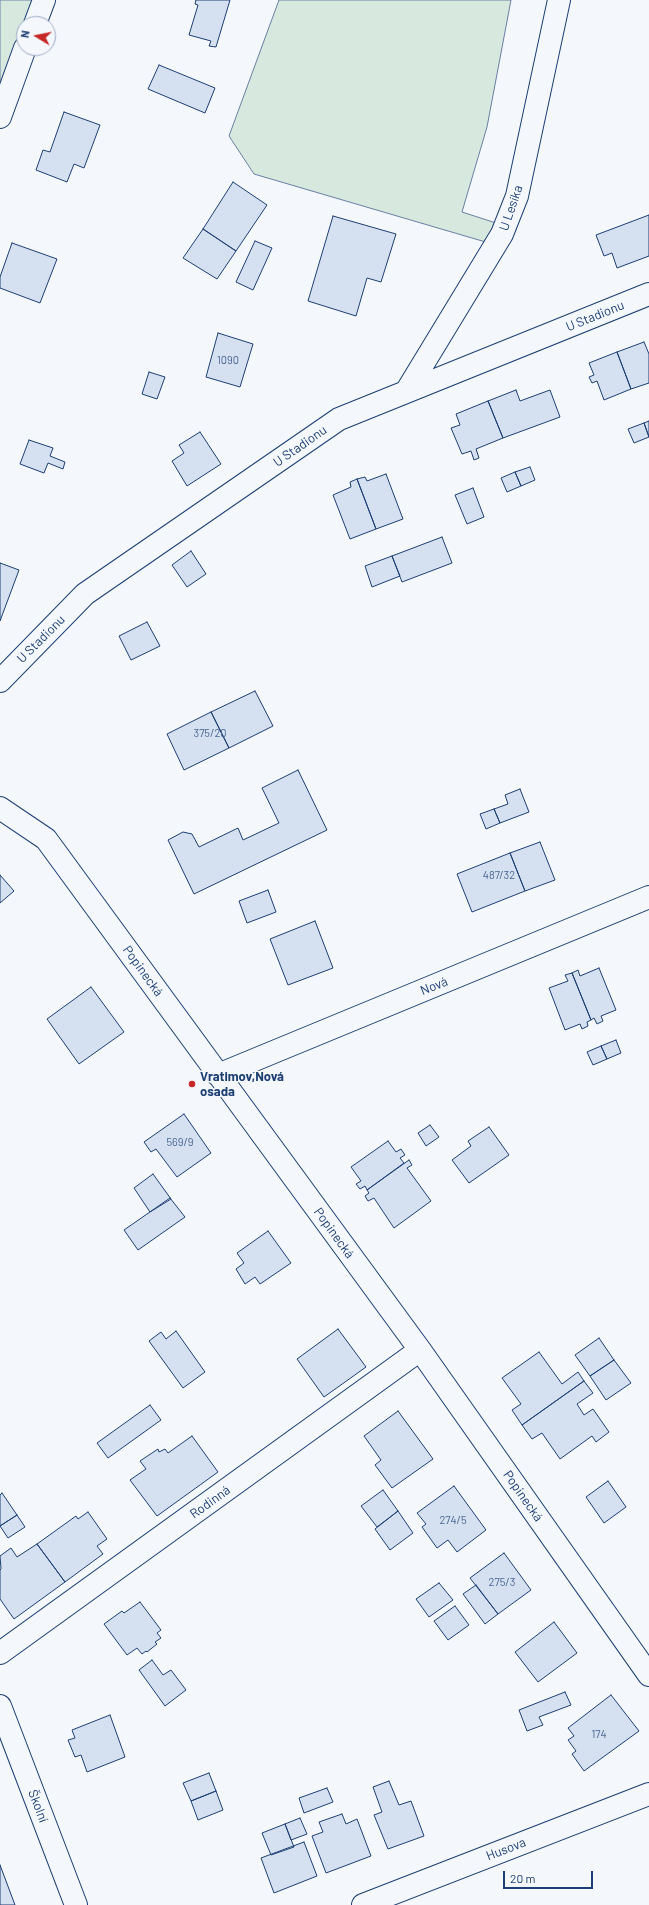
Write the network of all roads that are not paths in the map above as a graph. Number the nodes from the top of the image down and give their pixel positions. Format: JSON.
{"nodes":[{"id":1,"x":44,"y":0,"type":"edge"},
{"id":2,"x":559,"y":0,"type":"edge"},
{"id":3,"x":38,"y":16,"type":"edge"},
{"id":4,"x":22,"y":56,"type":"edge"},
{"id":5,"x":0,"y":117,"type":"edge"},
{"id":6,"x":649,"y":294,"type":"edge"},
{"id":7,"x":406,"y":392,"type":"junction"},
{"id":8,"x":0,"y":681,"type":"edge"},
{"id":9,"x":0,"y":808,"type":"edge"},
{"id":10,"x":649,"y":898,"type":"edge"},
{"id":11,"x":218,"y":1075,"type":"junction"},
{"id":12,"x":420,"y":1350,"type":"junction"},
{"id":13,"x":0,"y":1653,"type":"edge"},
{"id":14,"x":649,"y":1675,"type":"edge"},
{"id":15,"x":0,"y":1706,"type":"edge"},
{"id":16,"x":649,"y":1794,"type":"edge"},
{"id":17,"x":76,"y":1905,"type":"edge"},
{"id":18,"x":363,"y":1905,"type":"edge"}],
"edges":[{"from":1,"to":3,"type":"street"},
{"from":2,"to":7,"type":"street","name":"U Lesíka"},
{"from":4,"to":5,"type":"street"},
{"from":6,"to":7,"type":"street","name":"U Stadionu"},
{"from":7,"to":8,"type":"street","name":"U Stadionu"},
{"from":9,"to":11,"type":"street","name":"Popinecká"},
{"from":10,"to":11,"type":"street","name":"Nová"},
{"from":11,"to":12,"type":"street","name":"Popinecká"},
{"from":12,"to":13,"type":"street","name":"Rodinná"},
{"from":12,"to":14,"type":"street","name":"Popinecká"},
{"from":15,"to":17,"type":"street","name":"Školní"},
{"from":16,"to":18,"type":"street","name":"Husova"}]}
